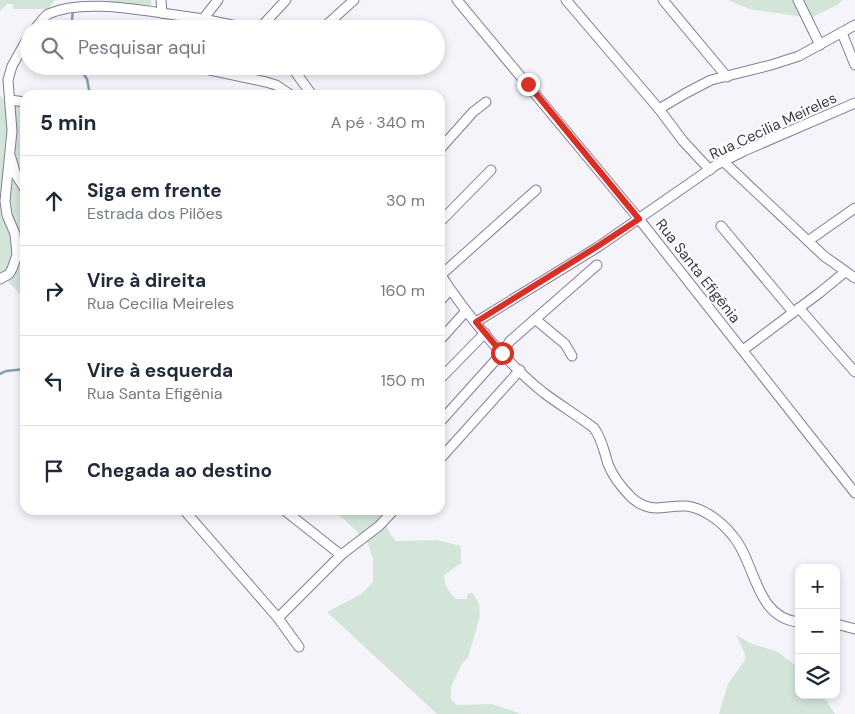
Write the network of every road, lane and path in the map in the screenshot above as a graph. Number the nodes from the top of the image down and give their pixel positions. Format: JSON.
{"nodes":[{"id":1,"x":161,"y":0,"type":"edge"},
{"id":2,"x":218,"y":0,"type":"edge"},
{"id":3,"x":286,"y":0,"type":"edge"},
{"id":4,"x":354,"y":0,"type":"edge"},
{"id":5,"x":457,"y":0,"type":"edge"},
{"id":6,"x":566,"y":0,"type":"edge"},
{"id":7,"x":663,"y":0,"type":"edge"},
{"id":8,"x":798,"y":0,"type":"edge"},
{"id":9,"x":162,"y":14,"type":"junction"},
{"id":10,"x":202,"y":19,"type":"junction"},
{"id":11,"x":43,"y":20,"type":"edge"},
{"id":12,"x":207,"y":20,"type":"edge"},
{"id":13,"x":267,"y":20,"type":"edge"},
{"id":14,"x":332,"y":20,"type":"edge"},
{"id":15,"x":855,"y":25,"type":"edge"},
{"id":16,"x":842,"y":33,"type":"junction"},
{"id":17,"x":820,"y":44,"type":"junction"},
{"id":18,"x":20,"y":54,"type":"edge"},
{"id":19,"x":855,"y":65,"type":"edge"},
{"id":20,"x":233,"y":75,"type":"edge"},
{"id":21,"x":298,"y":75,"type":"edge"},
{"id":22,"x":727,"y":77,"type":"junction"},
{"id":23,"x":284,"y":90,"type":"edge"},
{"id":24,"x":308,"y":90,"type":"edge"},
{"id":25,"x":10,"y":100,"type":"junction"},
{"id":26,"x":20,"y":101,"type":"edge"},
{"id":27,"x":486,"y":102,"type":"dead end"},
{"id":28,"x":855,"y":103,"type":"edge"},
{"id":29,"x":659,"y":109,"type":"junction"},
{"id":30,"x":445,"y":143,"type":"edge"},
{"id":31,"x":10,"y":156,"type":"junction"},
{"id":32,"x":723,"y":161,"type":"junction"},
{"id":33,"x":491,"y":170,"type":"dead end"},
{"id":34,"x":710,"y":170,"type":"junction"},
{"id":35,"x":20,"y":181,"type":"edge"},
{"id":36,"x":536,"y":190,"type":"dead end"},
{"id":37,"x":855,"y":208,"type":"edge"},
{"id":38,"x":445,"y":217,"type":"edge"},
{"id":39,"x":639,"y":219,"type":"junction"},
{"id":40,"x":721,"y":226,"type":"dead end"},
{"id":41,"x":808,"y":241,"type":"junction"},
{"id":42,"x":597,"y":265,"type":"dead end"},
{"id":43,"x":445,"y":271,"type":"edge"},
{"id":44,"x":845,"y":272,"type":"junction"},
{"id":45,"x":855,"y":278,"type":"edge"},
{"id":46,"x":0,"y":280,"type":"edge"},
{"id":47,"x":445,"y":282,"type":"edge"},
{"id":48,"x":450,"y":290,"type":"junction"},
{"id":49,"x":445,"y":296,"type":"edge"},
{"id":50,"x":796,"y":310,"type":"junction"},
{"id":51,"x":466,"y":311,"type":"junction"},
{"id":52,"x":535,"y":319,"type":"junction"},
{"id":53,"x":476,"y":322,"type":"junction"},
{"id":54,"x":484,"y":333,"type":"junction"},
{"id":55,"x":445,"y":334,"type":"edge"},
{"id":56,"x":743,"y":350,"type":"junction"},
{"id":57,"x":502,"y":353,"type":"junction"},
{"id":58,"x":572,"y":356,"type":"dead end"},
{"id":59,"x":520,"y":370,"type":"junction"},
{"id":60,"x":855,"y":372,"type":"edge"},
{"id":61,"x":445,"y":374,"type":"edge"},
{"id":62,"x":445,"y":416,"type":"edge"},
{"id":63,"x":445,"y":453,"type":"edge"},
{"id":64,"x":855,"y":493,"type":"edge"},
{"id":65,"x":188,"y":515,"type":"edge"},
{"id":66,"x":290,"y":515,"type":"edge"},
{"id":67,"x":389,"y":515,"type":"edge"},
{"id":68,"x":341,"y":555,"type":"junction"},
{"id":69,"x":278,"y":618,"type":"junction"},
{"id":70,"x":795,"y":621,"type":"edge"},
{"id":71,"x":840,"y":625,"type":"edge"},
{"id":72,"x":855,"y":629,"type":"edge"},
{"id":73,"x":298,"y":647,"type":"dead end"}],
"edges":[{"from":1,"to":9,"type":"street"},
{"from":2,"to":10,"type":"street"},
{"from":3,"to":13,"type":"street"},
{"from":4,"to":14,"type":"street"},
{"from":5,"to":39,"type":"street","name":"Rua Santa Efigênia"},
{"from":6,"to":29,"type":"street"},
{"from":7,"to":22,"type":"street"},
{"from":8,"to":17,"type":"street"},
{"from":9,"to":10,"type":"street"},
{"from":9,"to":11,"type":"street"},
{"from":10,"to":12,"type":"street"},
{"from":15,"to":16,"type":"street"},
{"from":16,"to":17,"type":"street"},
{"from":16,"to":19,"type":"street"},
{"from":17,"to":22,"type":"street"},
{"from":18,"to":25,"type":"street"},
{"from":20,"to":23,"type":"street"},
{"from":21,"to":24,"type":"street"},
{"from":22,"to":29,"type":"street"},
{"from":25,"to":26,"type":"street"},
{"from":25,"to":31,"type":"street"},
{"from":27,"to":30,"type":"street"},
{"from":28,"to":32,"type":"street","name":"Rua Cecilia Meireles"},
{"from":29,"to":34,"type":"street"},
{"from":31,"to":35,"type":"street"},
{"from":31,"to":46,"type":"street"},
{"from":32,"to":34,"type":"street","name":"Rua Cecilia Meireles"},
{"from":32,"to":41,"type":"street"},
{"from":33,"to":38,"type":"street"},
{"from":34,"to":39,"type":"street","name":"Rua Cecilia Meireles"},
{"from":36,"to":43,"type":"street"},
{"from":37,"to":41,"type":"street"},
{"from":39,"to":53,"type":"street","name":"Rua Cecilia Meireles"},
{"from":39,"to":56,"type":"street","name":"Rua Santa Efigênia"},
{"from":40,"to":50,"type":"street"},
{"from":41,"to":44,"type":"street"},
{"from":42,"to":52,"type":"street"},
{"from":44,"to":45,"type":"street"},
{"from":44,"to":50,"type":"street"},
{"from":47,"to":48,"type":"street"},
{"from":48,"to":49,"type":"street"},
{"from":48,"to":51,"type":"street"},
{"from":50,"to":56,"type":"street"},
{"from":50,"to":60,"type":"street"},
{"from":51,"to":53,"type":"street"},
{"from":51,"to":55,"type":"street"},
{"from":52,"to":57,"type":"street"},
{"from":52,"to":58,"type":"street"},
{"from":53,"to":54,"type":"street"},
{"from":54,"to":57,"type":"street"},
{"from":54,"to":61,"type":"street"},
{"from":56,"to":64,"type":"street","name":"Rua Santa Efigênia"},
{"from":57,"to":59,"type":"street"},
{"from":57,"to":62,"type":"street"},
{"from":59,"to":63,"type":"street"},
{"from":59,"to":70,"type":"street"},
{"from":65,"to":69,"type":"street"},
{"from":66,"to":68,"type":"street"},
{"from":67,"to":68,"type":"street"},
{"from":68,"to":69,"type":"street"},
{"from":69,"to":73,"type":"street"},
{"from":71,"to":72,"type":"street"}]}
